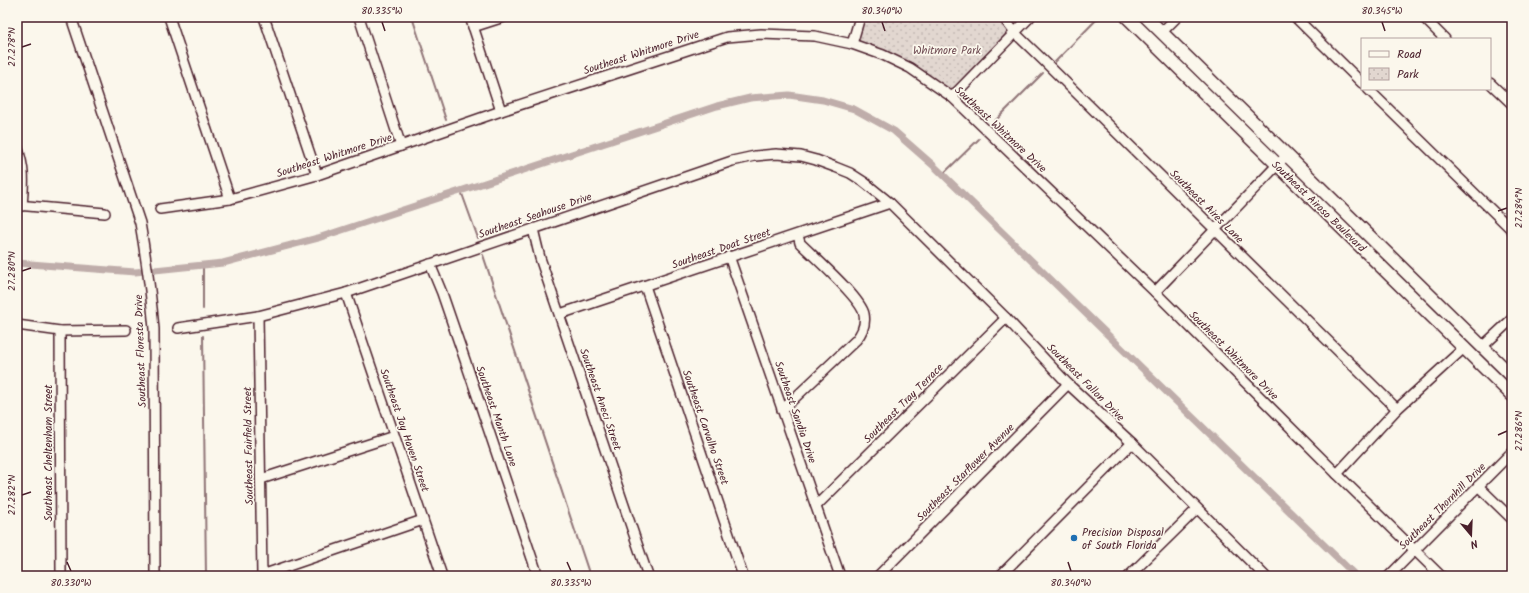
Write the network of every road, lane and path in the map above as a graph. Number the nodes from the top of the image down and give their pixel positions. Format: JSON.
{"nodes":[{"id":1,"x":71,"y":17,"type":"edge"},
{"id":2,"x":169,"y":17,"type":"edge"},
{"id":3,"x":264,"y":17,"type":"edge"},
{"id":4,"x":359,"y":17,"type":"edge"},
{"id":5,"x":470,"y":17,"type":"edge"},
{"id":6,"x":504,"y":17,"type":"edge"},
{"id":7,"x":860,"y":17,"type":"edge"},
{"id":8,"x":1003,"y":17,"type":"edge"},
{"id":9,"x":1030,"y":17,"type":"edge"},
{"id":10,"x":1127,"y":17,"type":"edge"},
{"id":11,"x":1146,"y":17,"type":"edge"},
{"id":12,"x":1177,"y":17,"type":"edge"},
{"id":13,"x":1295,"y":17,"type":"edge"},
{"id":14,"x":1423,"y":17,"type":"edge"},
{"id":15,"x":473,"y":28,"type":"junction"},
{"id":16,"x":1162,"y":32,"type":"junction"},
{"id":17,"x":1015,"y":33,"type":"junction"},
{"id":18,"x":1444,"y":38,"type":"edge"},
{"id":19,"x":852,"y":44,"type":"junction"},
{"id":20,"x":1194,"y":63,"type":"junction"},
{"id":21,"x":1184,"y":73,"type":"junction"},
{"id":22,"x":1361,"y":82,"type":"edge"},
{"id":23,"x":1491,"y":84,"type":"edge"},
{"id":24,"x":1369,"y":90,"type":"edge"},
{"id":25,"x":952,"y":97,"type":"junction"},
{"id":26,"x":1512,"y":104,"type":"edge"},
{"id":27,"x":501,"y":111,"type":"junction"},
{"id":28,"x":17,"y":146,"type":"edge"},
{"id":29,"x":401,"y":146,"type":"junction"},
{"id":30,"x":1287,"y":155,"type":"junction"},
{"id":31,"x":1277,"y":165,"type":"junction"},
{"id":32,"x":317,"y":175,"type":"junction"},
{"id":33,"x":230,"y":199,"type":"junction"},
{"id":34,"x":890,"y":203,"type":"junction"},
{"id":35,"x":20,"y":206,"type":"edge"},
{"id":36,"x":160,"y":209,"type":"dead end"},
{"id":37,"x":105,"y":212,"type":"dead end"},
{"id":38,"x":533,"y":229,"type":"junction"},
{"id":39,"x":1214,"y":230,"type":"junction"},
{"id":40,"x":1512,"y":230,"type":"edge"},
{"id":41,"x":798,"y":235,"type":"junction"},
{"id":42,"x":729,"y":256,"type":"junction"},
{"id":43,"x":430,"y":264,"type":"junction"},
{"id":44,"x":645,"y":286,"type":"junction"},
{"id":45,"x":1155,"y":292,"type":"junction"},
{"id":46,"x":346,"y":293,"type":"junction"},
{"id":47,"x":560,"y":314,"type":"junction"},
{"id":48,"x":258,"y":316,"type":"junction"},
{"id":49,"x":1006,"y":318,"type":"junction"},
{"id":50,"x":1512,"y":319,"type":"edge"},
{"id":51,"x":17,"y":325,"type":"edge"},
{"id":52,"x":178,"y":328,"type":"dead end"},
{"id":53,"x":60,"y":330,"type":"junction"},
{"id":54,"x":126,"y":330,"type":"dead end"},
{"id":55,"x":1465,"y":347,"type":"junction"},
{"id":56,"x":1482,"y":347,"type":"junction"},
{"id":57,"x":1512,"y":376,"type":"edge"},
{"id":58,"x":1068,"y":384,"type":"junction"},
{"id":59,"x":1512,"y":394,"type":"edge"},
{"id":60,"x":1397,"y":409,"type":"junction"},
{"id":61,"x":782,"y":410,"type":"junction"},
{"id":62,"x":394,"y":436,"type":"junction"},
{"id":63,"x":1132,"y":443,"type":"junction"},
{"id":64,"x":1512,"y":452,"type":"edge"},
{"id":65,"x":1337,"y":474,"type":"junction"},
{"id":66,"x":261,"y":480,"type":"junction"},
{"id":67,"x":1478,"y":486,"type":"junction"},
{"id":68,"x":816,"y":506,"type":"junction"},
{"id":69,"x":1197,"y":509,"type":"junction"},
{"id":70,"x":1512,"y":519,"type":"edge"},
{"id":71,"x":423,"y":520,"type":"junction"},
{"id":72,"x":1415,"y":550,"type":"junction"},
{"id":73,"x":1261,"y":575,"type":"edge"},
{"id":74,"x":61,"y":576,"type":"edge"},
{"id":75,"x":156,"y":576,"type":"edge"},
{"id":76,"x":262,"y":576,"type":"edge"},
{"id":77,"x":442,"y":576,"type":"edge"},
{"id":78,"x":538,"y":576,"type":"edge"},
{"id":79,"x":648,"y":576,"type":"edge"},
{"id":80,"x":743,"y":576,"type":"edge"},
{"id":81,"x":840,"y":576,"type":"edge"},
{"id":82,"x":878,"y":576,"type":"edge"},
{"id":83,"x":1000,"y":576,"type":"edge"},
{"id":84,"x":1129,"y":576,"type":"edge"},
{"id":85,"x":1389,"y":576,"type":"edge"},
{"id":86,"x":1442,"y":576,"type":"edge"}],
"edges":[{"from":1,"to":75,"type":"street","name":"Southeast Floresta Drive"},
{"from":2,"to":33,"type":"street"},
{"from":3,"to":32,"type":"street"},
{"from":4,"to":29,"type":"street"},
{"from":5,"to":15,"type":"street"},
{"from":6,"to":15,"type":"street"},
{"from":7,"to":19,"type":"street"},
{"from":8,"to":17,"type":"street","name":"Southeast Aires Lane"},
{"from":9,"to":17,"type":"street"},
{"from":10,"to":21,"type":"main road","name":"Southeast Airoso Boulevard"},
{"from":11,"to":16,"type":"main road","name":"Southeast Airoso Boulevard"},
{"from":12,"to":16,"type":"street"},
{"from":13,"to":22,"type":"street"},
{"from":14,"to":18,"type":"street"},
{"from":15,"to":27,"type":"street"},
{"from":16,"to":20,"type":"main road","name":"Southeast Airoso Boulevard"},
{"from":17,"to":25,"type":"street"},
{"from":17,"to":39,"type":"street","name":"Southeast Aires Lane"},
{"from":19,"to":25,"type":"street","name":"Southeast Whitmore Drive"},
{"from":19,"to":27,"type":"street","name":"Southeast Whitmore Drive"},
{"from":20,"to":21,"type":"main road"},
{"from":20,"to":30,"type":"main road","name":"Southeast Airoso Boulevard"},
{"from":21,"to":31,"type":"main road","name":"Southeast Airoso Boulevard"},
{"from":23,"to":26,"type":"street"},
{"from":24,"to":40,"type":"street"},
{"from":25,"to":45,"type":"street","name":"Southeast Whitmore Drive"},
{"from":27,"to":29,"type":"street","name":"Southeast Whitmore Drive"},
{"from":28,"to":35,"type":"street"},
{"from":29,"to":32,"type":"street","name":"Southeast Whitmore Drive"},
{"from":30,"to":31,"type":"street"},
{"from":30,"to":56,"type":"main road","name":"Southeast Airoso Boulevard"},
{"from":31,"to":39,"type":"street"},
{"from":31,"to":55,"type":"main road","name":"Southeast Airoso Boulevard"},
{"from":32,"to":33,"type":"street","name":"Southeast Whitmore Drive"},
{"from":33,"to":36,"type":"street","name":"Southeast Whitmore Drive"},
{"from":34,"to":38,"type":"street","name":"Southeast Seahouse Drive"},
{"from":34,"to":41,"type":"street","name":"Southeast Doat Street"},
{"from":34,"to":49,"type":"street","name":"Southeast Fallon Drive"},
{"from":35,"to":37,"type":"street"},
{"from":38,"to":43,"type":"street","name":"Southeast Seahouse Drive"},
{"from":38,"to":47,"type":"street","name":"Southeast Aneci Street"},
{"from":39,"to":45,"type":"street"},
{"from":39,"to":60,"type":"street","name":"Southeast Aires Lane"},
{"from":41,"to":42,"type":"street","name":"Southeast Doat Street"},
{"from":41,"to":61,"type":"street"},
{"from":42,"to":44,"type":"street","name":"Southeast Doat Street"},
{"from":42,"to":61,"type":"street","name":"Southeast Sandia Drive"},
{"from":43,"to":46,"type":"street","name":"Southeast Seahouse Drive"},
{"from":43,"to":78,"type":"street","name":"Southeast Manth Lane"},
{"from":44,"to":47,"type":"street","name":"Southeast Doat Street"},
{"from":44,"to":80,"type":"street","name":"Southeast Carvalho Street"},
{"from":45,"to":65,"type":"street","name":"Southeast Whitmore Drive"},
{"from":46,"to":48,"type":"street","name":"Southeast Seahouse Drive"},
{"from":46,"to":62,"type":"street","name":"Southeast Joy Haven Street"},
{"from":47,"to":79,"type":"street","name":"Southeast Aneci Street"},
{"from":48,"to":52,"type":"street","name":"Southeast Seahouse Drive"},
{"from":48,"to":66,"type":"street","name":"Southeast Fairfield Street"},
{"from":49,"to":58,"type":"street","name":"Southeast Fallon Drive"},
{"from":49,"to":68,"type":"street","name":"Southeast Tray Terrace"},
{"from":50,"to":56,"type":"street"},
{"from":51,"to":53,"type":"street"},
{"from":53,"to":54,"type":"street"},
{"from":53,"to":74,"type":"street","name":"Southeast Cheltenham Street"},
{"from":55,"to":59,"type":"main road","name":"Southeast Airoso Boulevard"},
{"from":55,"to":60,"type":"street"},
{"from":56,"to":57,"type":"main road","name":"Southeast Airoso Boulevard"},
{"from":58,"to":63,"type":"street","name":"Southeast Fallon Drive"},
{"from":58,"to":82,"type":"street","name":"Southeast Starflower Avenue"},
{"from":60,"to":65,"type":"street"},
{"from":61,"to":68,"type":"street","name":"Southeast Sandia Drive"},
{"from":62,"to":66,"type":"street"},
{"from":62,"to":71,"type":"street","name":"Southeast Joy Haven Street"},
{"from":63,"to":69,"type":"street","name":"Southeast Fallon Drive"},
{"from":63,"to":83,"type":"street"},
{"from":64,"to":67,"type":"street","name":"Southeast Thornhill Drive"},
{"from":65,"to":72,"type":"street","name":"Southeast Whitmore Drive"},
{"from":66,"to":76,"type":"street","name":"Southeast Fairfield Street"},
{"from":67,"to":70,"type":"street"},
{"from":67,"to":72,"type":"street","name":"Southeast Thornhill Drive"},
{"from":68,"to":81,"type":"street","name":"Southeast Sandia Drive"},
{"from":69,"to":73,"type":"street","name":"Southeast Fallon Drive"},
{"from":69,"to":84,"type":"street"},
{"from":71,"to":76,"type":"street"},
{"from":71,"to":77,"type":"street","name":"Southeast Joy Haven Street"},
{"from":72,"to":85,"type":"street","name":"Southeast Thornhill Drive"},
{"from":72,"to":86,"type":"street","name":"Southeast Whitmore Drive"}]}
